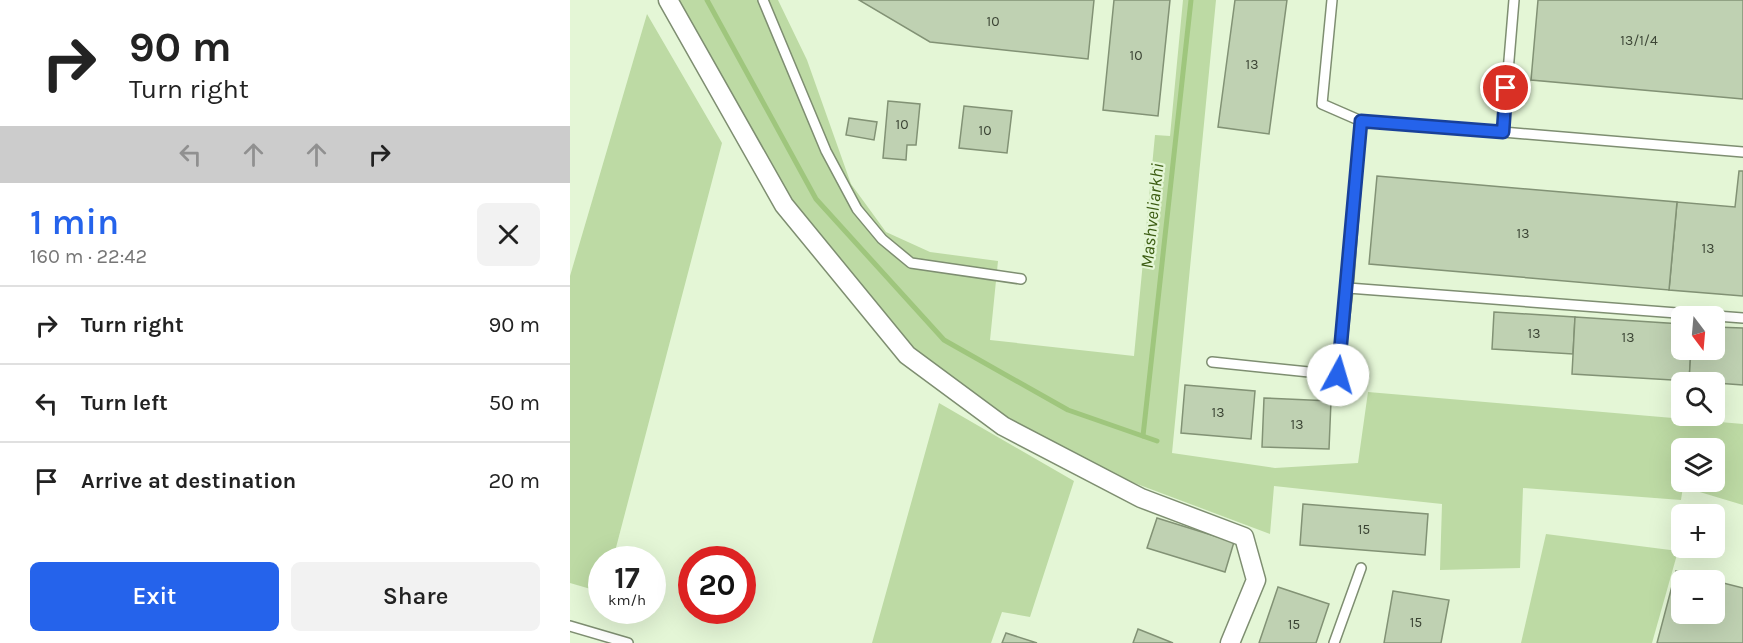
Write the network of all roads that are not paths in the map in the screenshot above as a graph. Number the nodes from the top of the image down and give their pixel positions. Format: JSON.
{"nodes":[{"id":1,"x":668,"y":0,"type":"edge"},
{"id":2,"x":763,"y":0,"type":"edge"},
{"id":3,"x":1332,"y":0,"type":"edge"},
{"id":4,"x":1514,"y":0,"type":"edge"},
{"id":5,"x":1361,"y":121,"type":"junction"},
{"id":6,"x":1503,"y":132,"type":"junction"},
{"id":7,"x":1743,"y":152,"type":"edge"},
{"id":8,"x":1022,"y":279,"type":"dead end"},
{"id":9,"x":1348,"y":288,"type":"junction"},
{"id":10,"x":1743,"y":318,"type":"edge"},
{"id":11,"x":1212,"y":362,"type":"dead end"},
{"id":12,"x":1361,"y":568,"type":"dead end"},
{"id":13,"x":570,"y":626,"type":"edge"},
{"id":14,"x":628,"y":643,"type":"edge"},
{"id":15,"x":1230,"y":643,"type":"edge"},
{"id":16,"x":1334,"y":643,"type":"edge"}],
"edges":[{"from":1,"to":15,"type":"street"},
{"from":2,"to":8,"type":"lane"},
{"from":3,"to":5,"type":"lane"},
{"from":4,"to":6,"type":"lane"},
{"from":5,"to":6,"type":"lane"},
{"from":5,"to":9,"type":"lane"},
{"from":6,"to":7,"type":"lane"},
{"from":9,"to":10,"type":"lane"},
{"from":9,"to":11,"type":"lane"},
{"from":12,"to":16,"type":"lane"},
{"from":13,"to":14,"type":"lane"}]}
